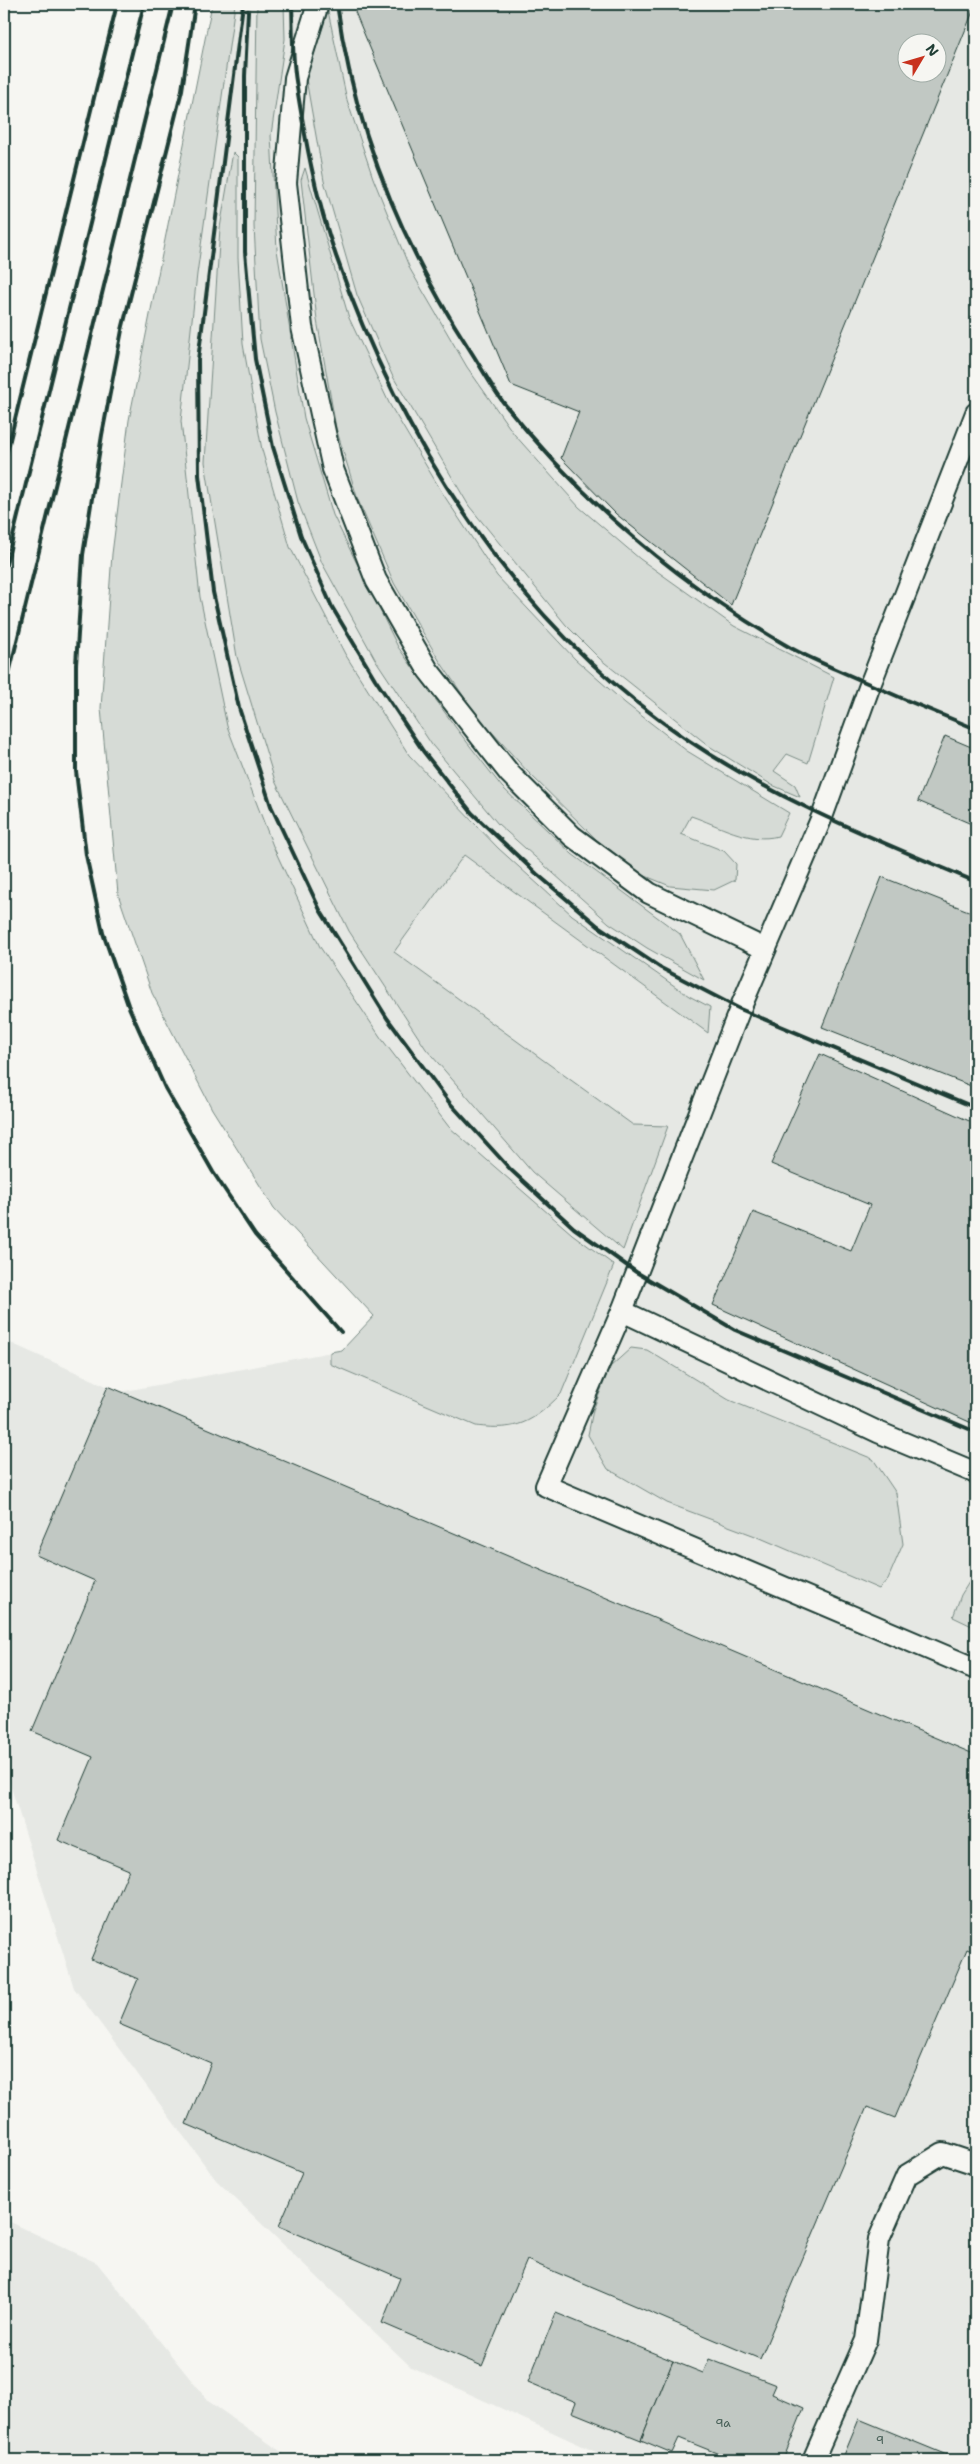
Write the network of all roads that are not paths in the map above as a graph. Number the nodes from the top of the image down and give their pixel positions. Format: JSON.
{"nodes":[{"id":1,"x":318,"y":4,"type":"edge"},
{"id":2,"x":976,"y":413,"type":"edge"},
{"id":3,"x":766,"y":949,"type":"junction"},
{"id":4,"x":622,"y":1311,"type":"junction"},
{"id":5,"x":976,"y":1473,"type":"edge"},
{"id":6,"x":976,"y":1669,"type":"edge"},
{"id":7,"x":976,"y":2164,"type":"edge"},
{"id":8,"x":813,"y":2460,"type":"edge"}],
"edges":[{"from":1,"to":3,"type":"lane"},
{"from":2,"to":3,"type":"lane"},
{"from":3,"to":4,"type":"lane"},
{"from":4,"to":5,"type":"lane"},
{"from":4,"to":6,"type":"lane"},
{"from":7,"to":8,"type":"lane"}]}
